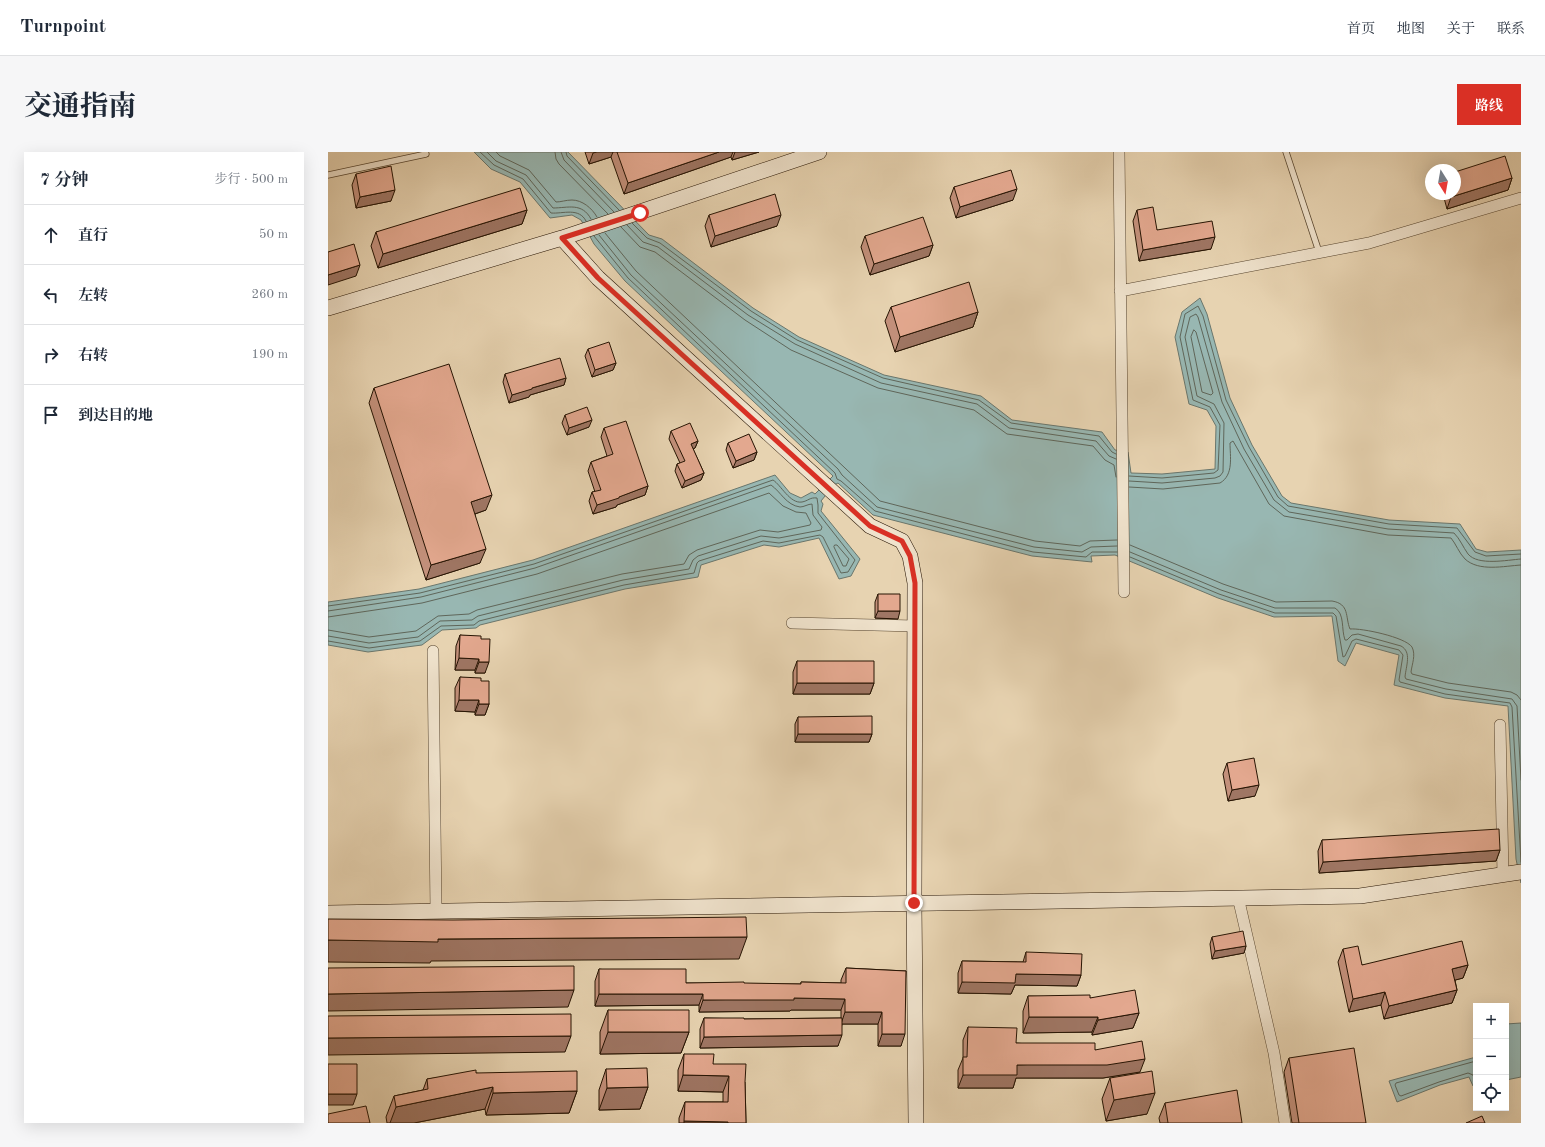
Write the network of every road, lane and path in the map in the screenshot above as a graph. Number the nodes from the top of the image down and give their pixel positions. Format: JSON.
{"nodes":[{"id":1,"x":1119,"y":152,"type":"edge"},
{"id":2,"x":1286,"y":152,"type":"edge"},
{"id":3,"x":813,"y":153,"type":"edge"},
{"id":4,"x":426,"y":154,"type":"dead end"},
{"id":5,"x":328,"y":175,"type":"edge"},
{"id":6,"x":1521,"y":198,"type":"edge"},
{"id":7,"x":562,"y":238,"type":"junction"},
{"id":8,"x":1319,"y":252,"type":"junction"},
{"id":9,"x":1120,"y":291,"type":"junction"},
{"id":10,"x":328,"y":308,"type":"edge"},
{"id":11,"x":1124,"y":592,"type":"dead end"},
{"id":12,"x":792,"y":623,"type":"dead end"},
{"id":13,"x":915,"y":626,"type":"junction"},
{"id":14,"x":433,"y":651,"type":"dead end"},
{"id":15,"x":1500,"y":725,"type":"dead end"},
{"id":16,"x":1521,"y":872,"type":"edge"},
{"id":17,"x":1503,"y":875,"type":"junction"},
{"id":18,"x":1238,"y":897,"type":"junction"},
{"id":19,"x":914,"y":903,"type":"junction"},
{"id":20,"x":436,"y":911,"type":"junction"},
{"id":21,"x":328,"y":913,"type":"edge"},
{"id":22,"x":916,"y":1123,"type":"edge"},
{"id":23,"x":1285,"y":1123,"type":"edge"}],
"edges":[{"from":1,"to":9,"type":"street"},
{"from":2,"to":8,"type":"lane"},
{"from":3,"to":7,"type":"street"},
{"from":4,"to":5,"type":"lane"},
{"from":6,"to":8,"type":"street"},
{"from":7,"to":10,"type":"street"},
{"from":7,"to":13,"type":"street"},
{"from":8,"to":9,"type":"street"},
{"from":9,"to":11,"type":"street"},
{"from":12,"to":13,"type":"street"},
{"from":13,"to":19,"type":"street"},
{"from":14,"to":20,"type":"street"},
{"from":15,"to":17,"type":"street"},
{"from":16,"to":17,"type":"street"},
{"from":17,"to":18,"type":"street"},
{"from":18,"to":19,"type":"street"},
{"from":18,"to":23,"type":"street"},
{"from":19,"to":20,"type":"street"},
{"from":19,"to":22,"type":"street"},
{"from":20,"to":21,"type":"street"}]}
